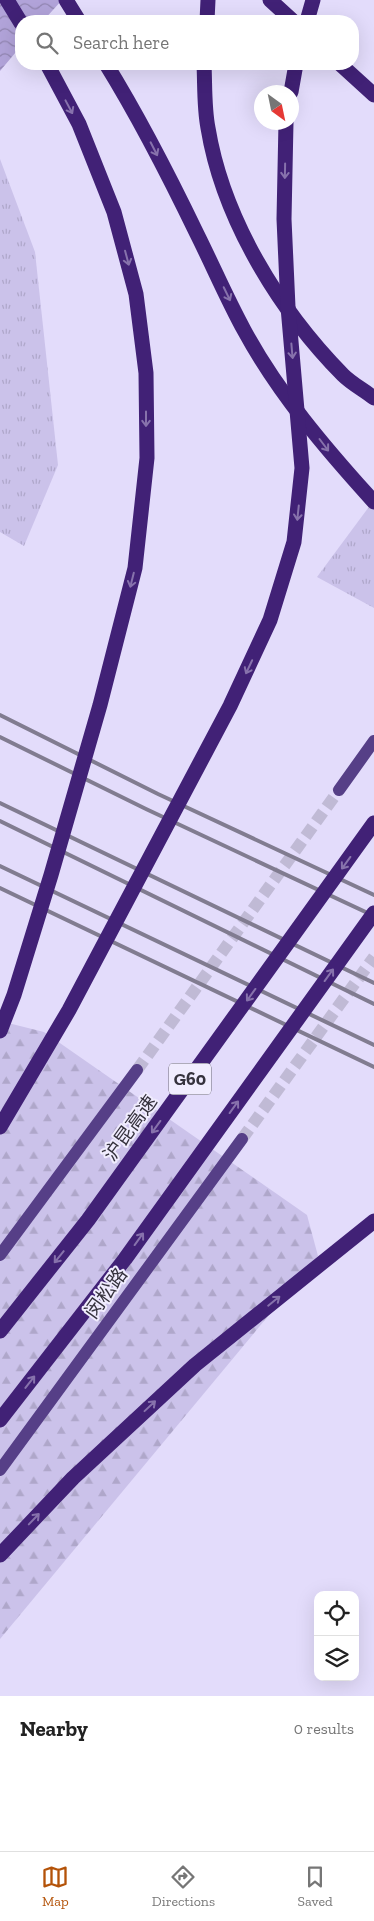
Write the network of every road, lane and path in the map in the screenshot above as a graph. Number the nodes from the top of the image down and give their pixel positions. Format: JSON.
{"nodes":[{"id":1,"x":7,"y":0,"type":"edge"},
{"id":2,"x":66,"y":0,"type":"edge"},
{"id":3,"x":208,"y":0,"type":"edge"},
{"id":4,"x":270,"y":0,"type":"edge"},
{"id":5,"x":313,"y":0,"type":"edge"},
{"id":6,"x":16,"y":15,"type":"edge"},
{"id":7,"x":76,"y":15,"type":"edge"},
{"id":8,"x":207,"y":15,"type":"edge"},
{"id":9,"x":286,"y":15,"type":"edge"},
{"id":10,"x":309,"y":15,"type":"edge"},
{"id":11,"x":49,"y":70,"type":"edge"},
{"id":12,"x":110,"y":70,"type":"edge"},
{"id":13,"x":204,"y":70,"type":"edge"},
{"id":14,"x":295,"y":70,"type":"edge"},
{"id":15,"x":347,"y":70,"type":"edge"},
{"id":16,"x":292,"y":85,"type":"edge"},
{"id":17,"x":374,"y":95,"type":"edge"},
{"id":18,"x":286,"y":130,"type":"edge"},
{"id":19,"x":374,"y":398,"type":"edge"},
{"id":20,"x":374,"y":502,"type":"edge"},
{"id":21,"x":374,"y":742,"type":"edge"},
{"id":22,"x":339,"y":790,"type":"tunnel mouth"},
{"id":23,"x":374,"y":823,"type":"edge"},
{"id":24,"x":374,"y":913,"type":"edge"},
{"id":25,"x":0,"y":1031,"type":"edge"},
{"id":26,"x":137,"y":1070,"type":"tunnel mouth"},
{"id":27,"x":0,"y":1127,"type":"edge"},
{"id":28,"x":242,"y":1139,"type":"tunnel mouth"},
{"id":29,"x":374,"y":1221,"type":"edge"},
{"id":30,"x":0,"y":1255,"type":"edge"},
{"id":31,"x":0,"y":1331,"type":"edge"},
{"id":32,"x":0,"y":1420,"type":"edge"},
{"id":33,"x":0,"y":1470,"type":"edge"},
{"id":34,"x":0,"y":1555,"type":"edge"}],
"edges":[{"from":1,"to":6,"type":"highway"},
{"from":2,"to":7,"type":"highway"},
{"from":3,"to":8,"type":"highway"},
{"from":4,"to":9,"type":"highway"},
{"from":5,"to":10,"type":"highway"},
{"from":11,"to":25,"type":"highway","one_way":true,"bridge":true},
{"from":12,"to":20,"type":"highway","one_way":true,"bridge":true},
{"from":13,"to":19,"type":"highway","bridge":true},
{"from":14,"to":16,"type":"highway"},
{"from":15,"to":17,"type":"highway"},
{"from":18,"to":27,"type":"highway","one_way":true,"bridge":true},
{"from":21,"to":22,"type":"main road"},
{"from":23,"to":31,"type":"highway","name":"沪昆高速","number":"G60","one_way":true,"bridge":true},
{"from":32,"to":24,"type":"highway","number":"G60","one_way":true,"bridge":true},
{"from":26,"to":30,"type":"main road"},
{"from":28,"to":33,"type":"main road","name":"闵松路"},
{"from":34,"to":29,"type":"highway","one_way":true,"bridge":true}]}
